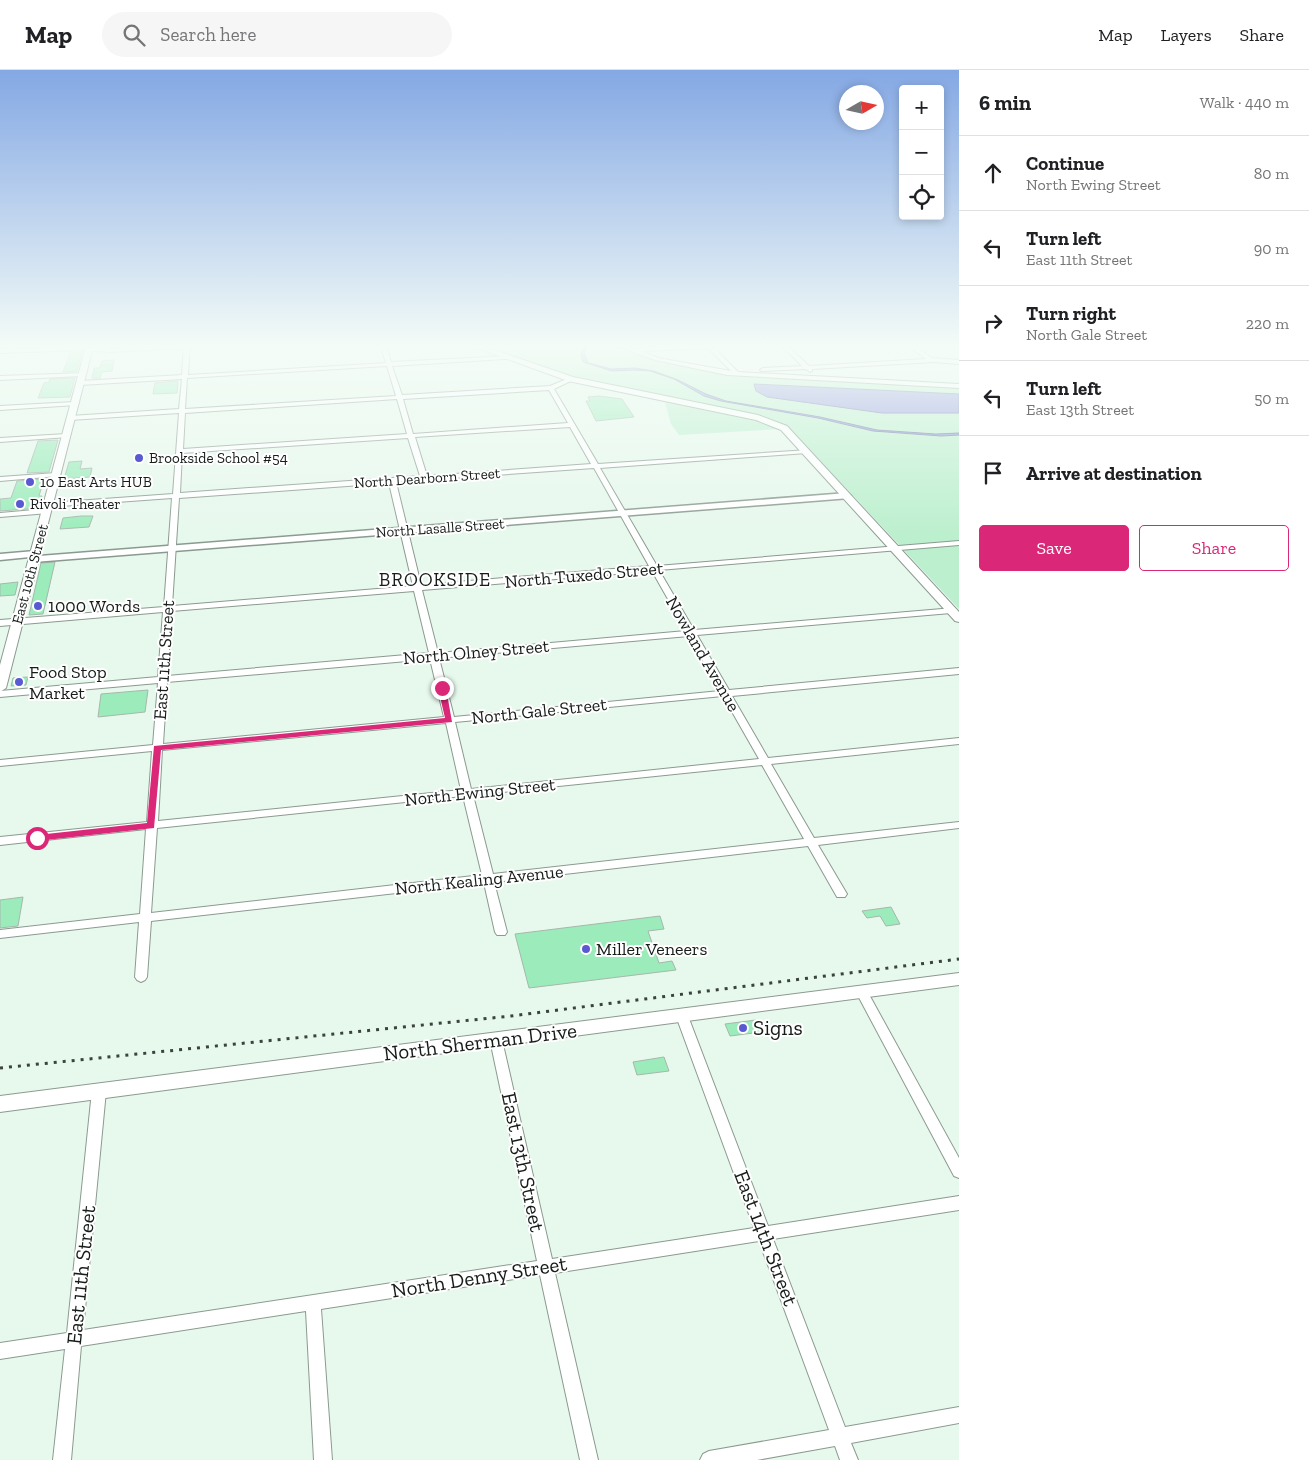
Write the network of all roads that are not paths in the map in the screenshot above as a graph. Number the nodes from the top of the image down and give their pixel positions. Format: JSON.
{"nodes":[{"id":1,"x":73,"y":409,"type":"edge"},
{"id":2,"x":215,"y":409,"type":"edge"},
{"id":3,"x":403,"y":409,"type":"edge"},
{"id":4,"x":563,"y":409,"type":"edge"},
{"id":5,"x":713,"y":409,"type":"edge"},
{"id":6,"x":182,"y":411,"type":"junction"},
{"id":7,"x":70,"y":418,"type":"junction"},
{"id":8,"x":572,"y":425,"type":"junction"},
{"id":9,"x":411,"y":435,"type":"junction"},
{"id":10,"x":66,"y":436,"type":"junction"},
{"id":11,"x":0,"y":440,"type":"edge"},
{"id":12,"x":179,"y":451,"type":"junction"},
{"id":13,"x":807,"y":452,"type":"junction"},
{"id":14,"x":596,"y":466,"type":"junction"},
{"id":15,"x":56,"y":475,"type":"junction"},
{"id":16,"x":0,"y":478,"type":"edge"},
{"id":17,"x":424,"y":479,"type":"junction"},
{"id":18,"x":392,"y":481,"type":"junction"},
{"id":19,"x":176,"y":496,"type":"junction"},
{"id":20,"x":847,"y":496,"type":"junction"},
{"id":21,"x":47,"y":508,"type":"junction"},
{"id":22,"x":623,"y":514,"type":"junction"},
{"id":23,"x":0,"y":515,"type":"edge"},
{"id":24,"x":404,"y":530,"type":"junction"},
{"id":25,"x":959,"y":543,"type":"edge"},
{"id":26,"x":172,"y":548,"type":"junction"},
{"id":27,"x":895,"y":549,"type":"junction"},
{"id":28,"x":0,"y":557,"type":"edge"},
{"id":29,"x":34,"y":557,"type":"junction"},
{"id":30,"x":654,"y":569,"type":"junction"},
{"id":31,"x":418,"y":588,"type":"junction"},
{"id":32,"x":168,"y":609,"type":"junction"},
{"id":33,"x":955,"y":614,"type":"edge"},
{"id":34,"x":17,"y":622,"type":"junction"},
{"id":35,"x":0,"y":623,"type":"edge"},
{"id":36,"x":691,"y":633,"type":"junction"},
{"id":37,"x":434,"y":656,"type":"junction"},
{"id":38,"x":959,"y":671,"type":"edge"},
{"id":39,"x":162,"y":680,"type":"junction"},
{"id":40,"x":0,"y":688,"type":"edge"},
{"id":41,"x":726,"y":693,"type":"junction"},
{"id":42,"x":0,"y":694,"type":"edge"},
{"id":43,"x":450,"y":720,"type":"junction"},
{"id":44,"x":959,"y":742,"type":"edge"},
{"id":45,"x":157,"y":748,"type":"junction"},
{"id":46,"x":765,"y":762,"type":"junction"},
{"id":47,"x":0,"y":763,"type":"edge"},
{"id":48,"x":468,"y":793,"type":"junction"},
{"id":49,"x":959,"y":825,"type":"edge"},
{"id":50,"x":151,"y":826,"type":"junction"},
{"id":51,"x":0,"y":842,"type":"edge"},
{"id":52,"x":811,"y":842,"type":"junction"},
{"id":53,"x":488,"y":879,"type":"junction"},
{"id":54,"x":841,"y":894,"type":"dead end"},
{"id":55,"x":145,"y":918,"type":"junction"},
{"id":56,"x":501,"y":932,"type":"dead end"},
{"id":57,"x":0,"y":934,"type":"edge"},
{"id":58,"x":141,"y":977,"type":"dead end"},
{"id":59,"x":959,"y":980,"type":"edge"},
{"id":60,"x":862,"y":992,"type":"junction"},
{"id":61,"x":682,"y":1016,"type":"junction"},
{"id":62,"x":496,"y":1040,"type":"junction"},
{"id":63,"x":99,"y":1091,"type":"junction"},
{"id":64,"x":0,"y":1104,"type":"edge"},
{"id":65,"x":959,"y":1172,"type":"edge"},
{"id":66,"x":959,"y":1203,"type":"edge"},
{"id":67,"x":765,"y":1233,"type":"junction"},
{"id":68,"x":546,"y":1267,"type":"junction"},
{"id":69,"x":313,"y":1303,"type":"junction"},
{"id":70,"x":74,"y":1340,"type":"junction"},
{"id":71,"x":0,"y":1351,"type":"edge"},
{"id":72,"x":959,"y":1415,"type":"edge"},
{"id":73,"x":840,"y":1436,"type":"junction"},
{"id":74,"x":62,"y":1460,"type":"edge"},
{"id":75,"x":323,"y":1460,"type":"edge"},
{"id":76,"x":589,"y":1460,"type":"edge"},
{"id":77,"x":709,"y":1460,"type":"edge"},
{"id":78,"x":849,"y":1460,"type":"edge"}],
"edges":[{"from":1,"to":7,"type":"main road","name":"East 10th Street"},
{"from":2,"to":6,"type":"street"},
{"from":3,"to":9,"type":"street"},
{"from":4,"to":8,"type":"street","name":"Nowland Avenue"},
{"from":5,"to":13,"type":"main road"},
{"from":6,"to":7,"type":"street"},
{"from":6,"to":12,"type":"street","name":"East 11th Street"},
{"from":7,"to":10,"type":"main road","name":"East 10th Street"},
{"from":8,"to":9,"type":"street"},
{"from":8,"to":14,"type":"street","name":"Nowland Avenue"},
{"from":9,"to":12,"type":"street"},
{"from":9,"to":17,"type":"street"},
{"from":10,"to":11,"type":"street"},
{"from":10,"to":15,"type":"main road","name":"East 10th Street"},
{"from":12,"to":19,"type":"street","name":"East 11th Street"},
{"from":13,"to":14,"type":"street","name":"North Dearborn Street"},
{"from":13,"to":20,"type":"main road"},
{"from":14,"to":17,"type":"street","name":"North Dearborn Street"},
{"from":14,"to":22,"type":"street","name":"Nowland Avenue"},
{"from":15,"to":16,"type":"street"},
{"from":15,"to":21,"type":"main road","name":"East 10th Street"},
{"from":17,"to":18,"type":"street","name":"North Dearborn Street"},
{"from":18,"to":19,"type":"street","name":"North Dearborn Street"},
{"from":18,"to":24,"type":"street"},
{"from":19,"to":21,"type":"street","name":"North Dearborn Street"},
{"from":19,"to":26,"type":"street","name":"East 11th Street"},
{"from":20,"to":22,"type":"street","name":"North Lasalle Street"},
{"from":20,"to":27,"type":"main road"},
{"from":21,"to":23,"type":"street","name":"North Dearborn Street"},
{"from":21,"to":29,"type":"main road","name":"East 10th Street"},
{"from":22,"to":24,"type":"street","name":"North Lasalle Street"},
{"from":22,"to":30,"type":"street","name":"Nowland Avenue"},
{"from":24,"to":26,"type":"street","name":"North Lasalle Street"},
{"from":24,"to":31,"type":"street"},
{"from":25,"to":27,"type":"street","name":"North Tuxedo Street"},
{"from":26,"to":29,"type":"street","name":"North Lasalle Street"},
{"from":26,"to":32,"type":"street","name":"East 11th Street"},
{"from":27,"to":30,"type":"street","name":"North Tuxedo Street"},
{"from":27,"to":33,"type":"main road"},
{"from":28,"to":29,"type":"street","name":"North Lasalle Street"},
{"from":29,"to":34,"type":"main road","name":"East 10th Street"},
{"from":30,"to":31,"type":"street","name":"North Tuxedo Street"},
{"from":30,"to":36,"type":"street","name":"Nowland Avenue"},
{"from":31,"to":32,"type":"street","name":"North Tuxedo Street"},
{"from":31,"to":37,"type":"street"},
{"from":32,"to":34,"type":"street","name":"North Tuxedo Street"},
{"from":32,"to":39,"type":"street","name":"East 11th Street"},
{"from":33,"to":36,"type":"street","name":"North Olney Street"},
{"from":34,"to":35,"type":"street","name":"North Tuxedo Street"},
{"from":34,"to":40,"type":"main road","name":"East 10th Street"},
{"from":36,"to":37,"type":"street","name":"North Olney Street"},
{"from":36,"to":41,"type":"street","name":"Nowland Avenue"},
{"from":37,"to":39,"type":"street","name":"North Olney Street"},
{"from":37,"to":43,"type":"street"},
{"from":38,"to":41,"type":"street","name":"North Gale Street"},
{"from":39,"to":42,"type":"street","name":"North Olney Street"},
{"from":39,"to":45,"type":"street","name":"East 11th Street"},
{"from":41,"to":43,"type":"street","name":"North Gale Street"},
{"from":41,"to":46,"type":"street","name":"Nowland Avenue"},
{"from":43,"to":45,"type":"street","name":"North Gale Street"},
{"from":43,"to":48,"type":"street"},
{"from":44,"to":46,"type":"street","name":"North Ewing Street"},
{"from":45,"to":47,"type":"street","name":"North Gale Street"},
{"from":45,"to":50,"type":"street","name":"East 11th Street"},
{"from":46,"to":48,"type":"street","name":"North Ewing Street"},
{"from":46,"to":52,"type":"street","name":"Nowland Avenue"},
{"from":48,"to":50,"type":"street","name":"North Ewing Street"},
{"from":48,"to":53,"type":"street"},
{"from":49,"to":52,"type":"street","name":"North Kealing Avenue"},
{"from":50,"to":51,"type":"street","name":"North Ewing Street"},
{"from":50,"to":55,"type":"street","name":"East 11th Street"},
{"from":52,"to":53,"type":"street","name":"North Kealing Avenue"},
{"from":52,"to":54,"type":"street","name":"Nowland Avenue"},
{"from":53,"to":55,"type":"street","name":"North Kealing Avenue"},
{"from":53,"to":56,"type":"street"},
{"from":55,"to":57,"type":"street","name":"North Kealing Avenue"},
{"from":55,"to":58,"type":"street","name":"East 11th Street"},
{"from":59,"to":60,"type":"main road","name":"North Sherman Drive"},
{"from":60,"to":61,"type":"main road","name":"North Sherman Drive"},
{"from":60,"to":65,"type":"street"},
{"from":61,"to":62,"type":"main road","name":"North Sherman Drive"},
{"from":61,"to":67,"type":"street","name":"East 14th Street"},
{"from":62,"to":63,"type":"main road","name":"North Sherman Drive"},
{"from":62,"to":68,"type":"street","name":"East 13th Street"},
{"from":63,"to":64,"type":"main road","name":"North Sherman Drive"},
{"from":63,"to":70,"type":"street","name":"East 11th Street"},
{"from":66,"to":67,"type":"street","name":"North Denny Street"},
{"from":67,"to":68,"type":"street","name":"North Denny Street"},
{"from":67,"to":73,"type":"street","name":"East 14th Street"},
{"from":68,"to":69,"type":"street","name":"North Denny Street"},
{"from":68,"to":76,"type":"street","name":"East 13th Street"},
{"from":69,"to":70,"type":"street","name":"North Denny Street"},
{"from":69,"to":75,"type":"street"},
{"from":70,"to":71,"type":"street","name":"North Denny Street"},
{"from":70,"to":74,"type":"street","name":"East 11th Street"},
{"from":72,"to":73,"type":"street"},
{"from":73,"to":77,"type":"street"},
{"from":73,"to":78,"type":"street","name":"East 14th Street"}]}
